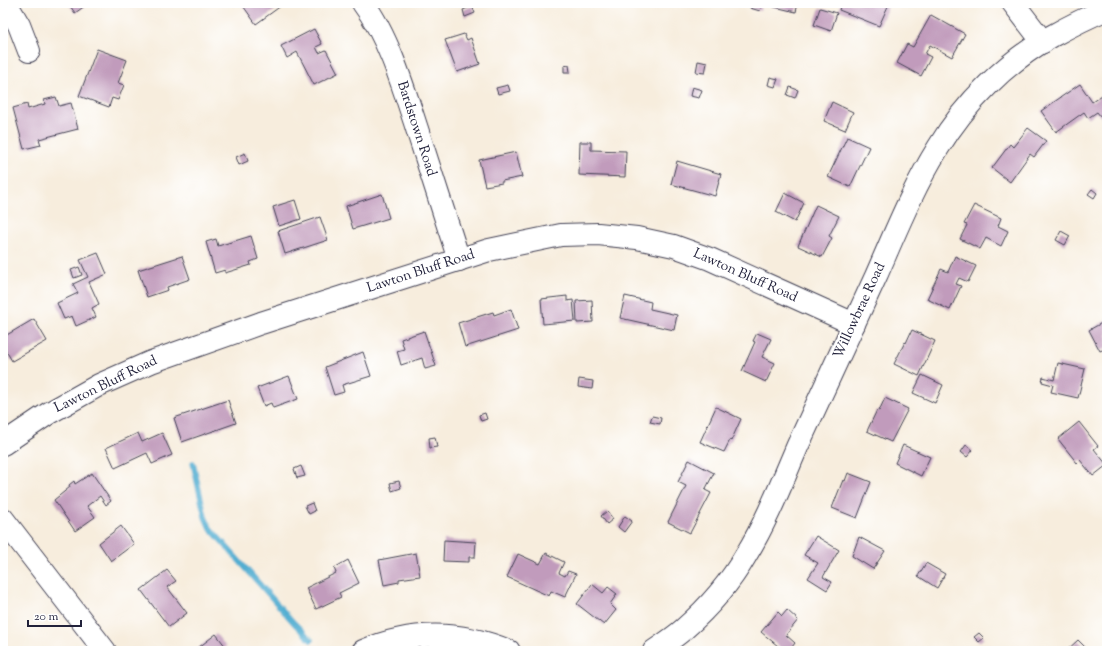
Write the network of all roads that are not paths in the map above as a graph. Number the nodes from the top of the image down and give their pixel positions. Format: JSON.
{"nodes":[{"id":1,"x":6,"y":3,"type":"edge"},
{"id":2,"x":363,"y":3,"type":"edge"},
{"id":3,"x":1013,"y":3,"type":"edge"},
{"id":4,"x":1107,"y":9,"type":"edge"},
{"id":5,"x":1043,"y":42,"type":"junction"},
{"id":6,"x":29,"y":51,"type":"dead end"},
{"id":7,"x":459,"y":260,"type":"junction"},
{"id":8,"x":854,"y":324,"type":"junction"},
{"id":9,"x":3,"y":444,"type":"edge"},
{"id":10,"x":3,"y":519,"type":"edge"},
{"id":11,"x":105,"y":651,"type":"edge"},
{"id":12,"x":363,"y":651,"type":"edge"},
{"id":13,"x":509,"y":651,"type":"edge"},
{"id":14,"x":654,"y":651,"type":"edge"}],
"edges":[{"from":1,"to":6,"type":"street"},
{"from":2,"to":7,"type":"street","name":"Bardstown Road"},
{"from":3,"to":5,"type":"street"},
{"from":4,"to":5,"type":"street","name":"Willowbrae Road"},
{"from":5,"to":8,"type":"street","name":"Willowbrae Road"},
{"from":7,"to":8,"type":"street","name":"Lawton Bluff Road"},
{"from":7,"to":9,"type":"street","name":"Lawton Bluff Road"},
{"from":8,"to":14,"type":"street","name":"Willowbrae Road"},
{"from":10,"to":11,"type":"street"},
{"from":12,"to":13,"type":"street"}]}
